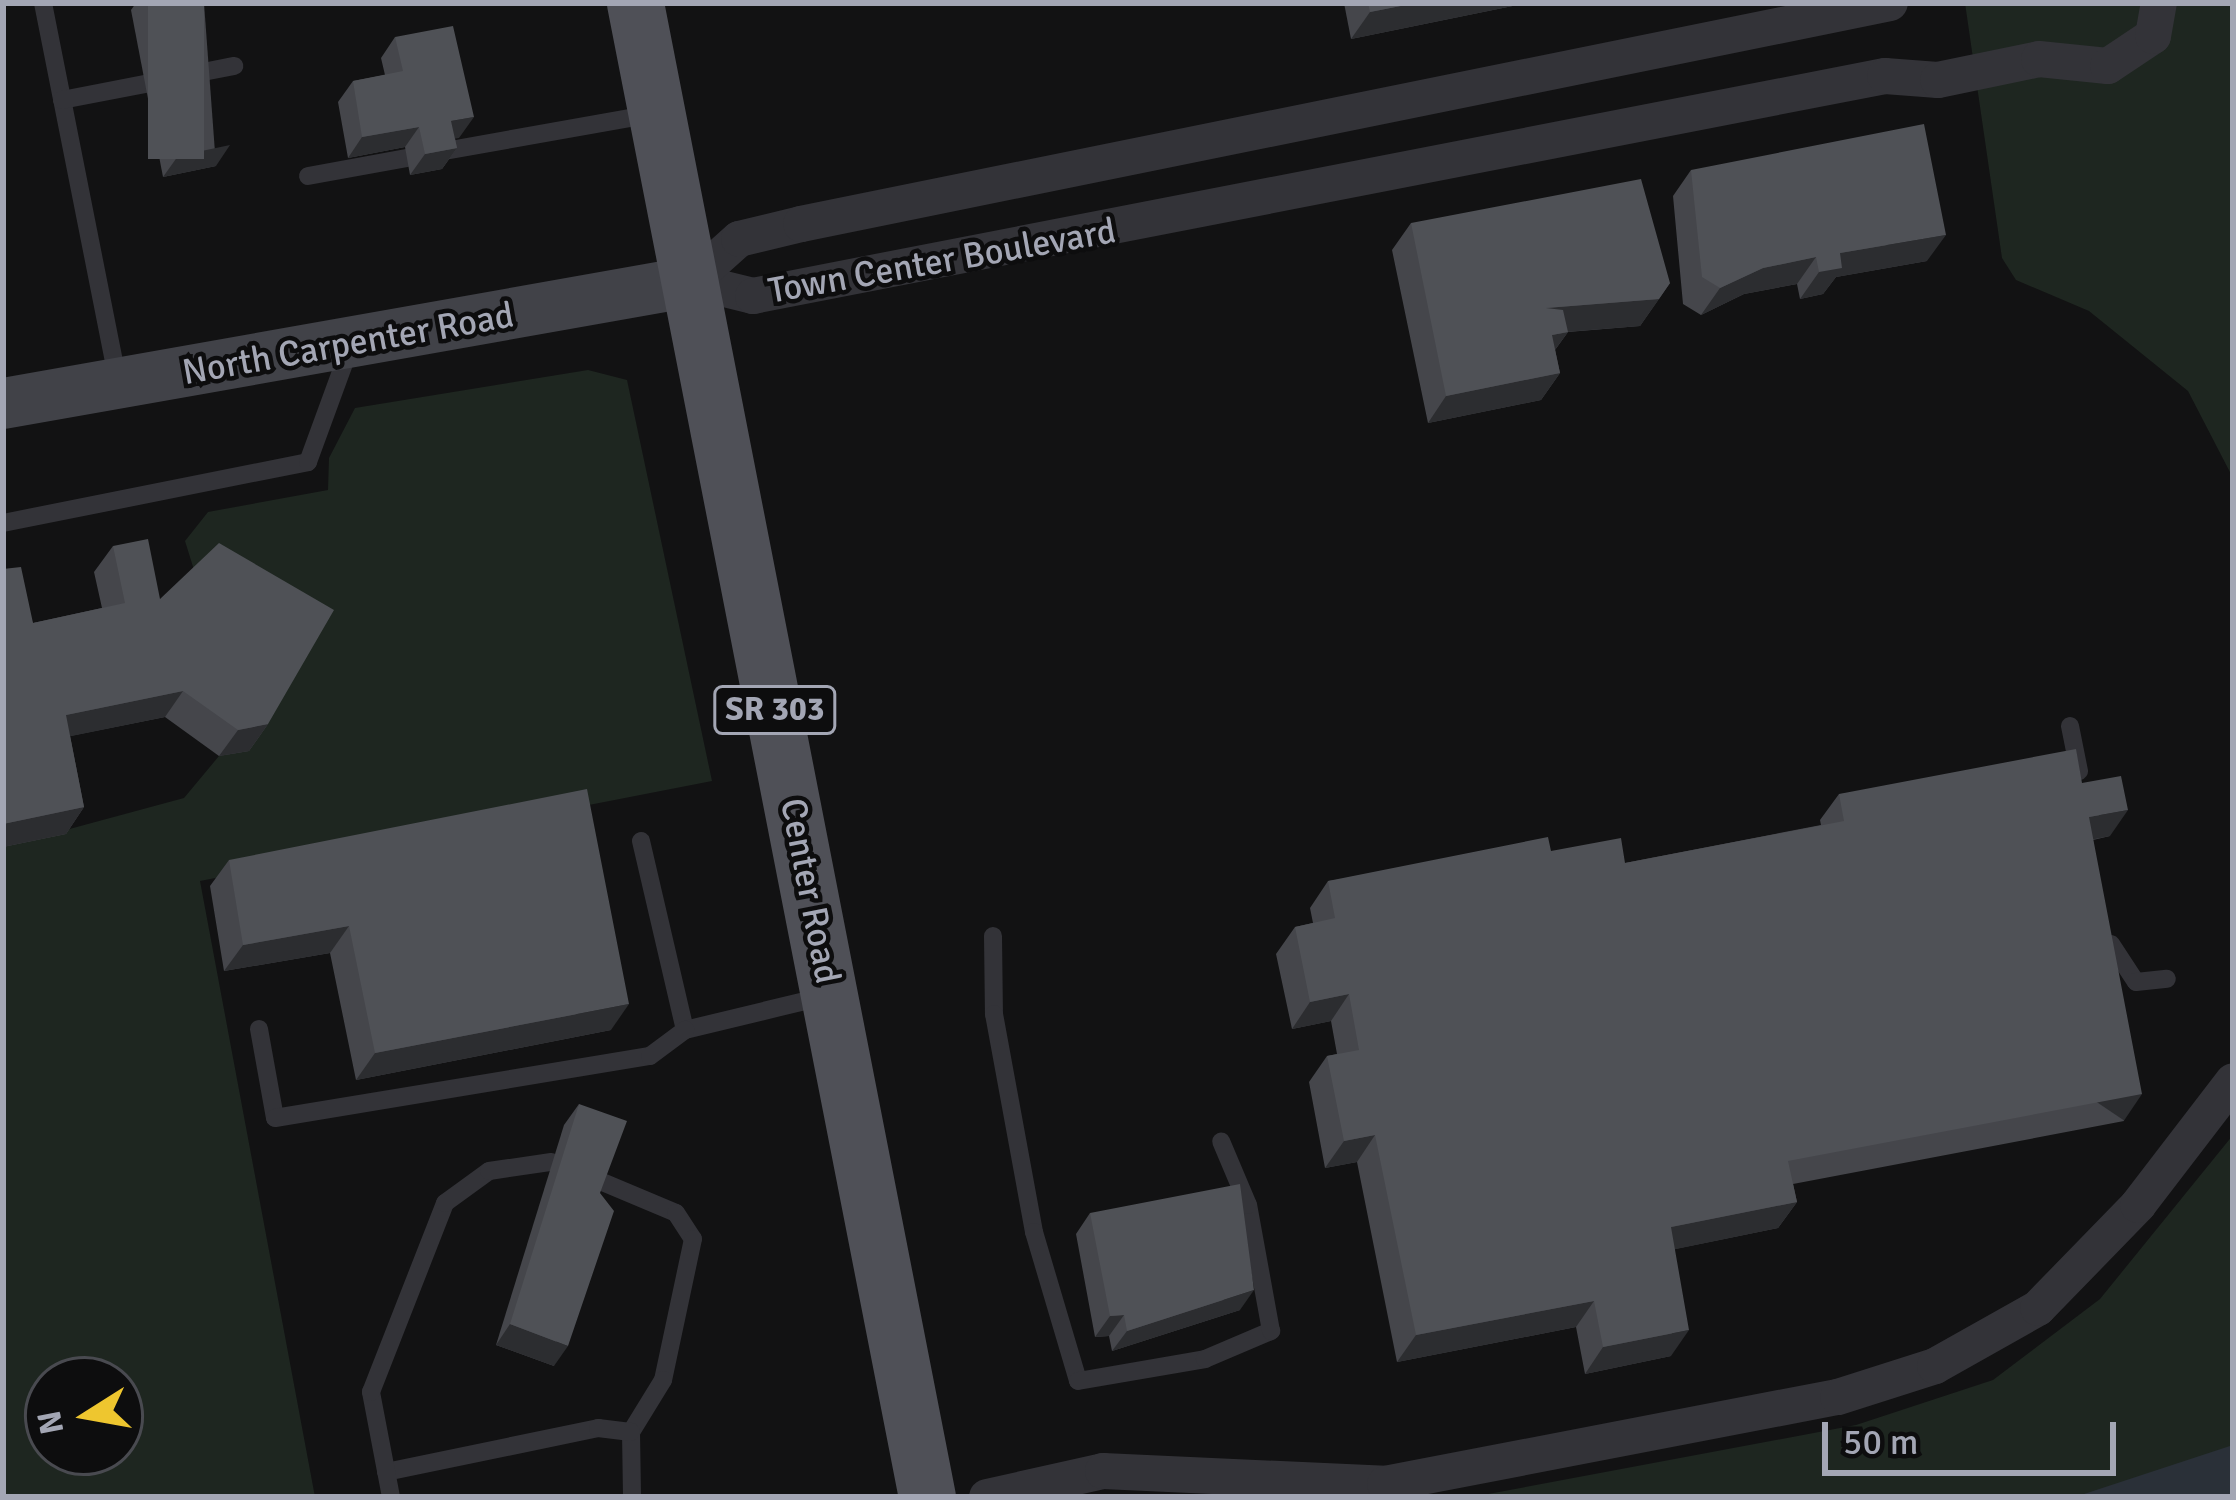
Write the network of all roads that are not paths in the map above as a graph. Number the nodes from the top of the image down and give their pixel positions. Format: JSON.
{"nodes":[{"id":1,"x":43,"y":3,"type":"edge"},
{"id":2,"x":635,"y":3,"type":"edge"},
{"id":3,"x":1890,"y":3,"type":"edge"},
{"id":4,"x":2159,"y":3,"type":"edge"},
{"id":5,"x":234,"y":66,"type":"dead end"},
{"id":6,"x":199,"y":73,"type":"edge"},
{"id":7,"x":145,"y":84,"type":"dead end"},
{"id":8,"x":62,"y":100,"type":"junction"},
{"id":9,"x":658,"y":113,"type":"junction"},
{"id":10,"x":439,"y":152,"type":"edge"},
{"id":11,"x":407,"y":158,"type":"edge"},
{"id":12,"x":308,"y":176,"type":"dead end"},
{"id":13,"x":692,"y":281,"type":"junction"},
{"id":14,"x":351,"y":345,"type":"junction"},
{"id":15,"x":118,"y":382,"type":"junction"},
{"id":16,"x":3,"y":403,"type":"edge"},
{"id":17,"x":3,"y":524,"type":"edge"},
{"id":18,"x":2070,"y":726,"type":"dead end"},
{"id":19,"x":2085,"y":806,"type":"edge"},
{"id":20,"x":641,"y":841,"type":"dead end"},
{"id":21,"x":2108,"y":928,"type":"edge"},
{"id":22,"x":993,"y":936,"type":"dead end"},
{"id":23,"x":2167,"y":979,"type":"dead end"},
{"id":24,"x":830,"y":995,"type":"junction"},
{"id":25,"x":259,"y":1029,"type":"dead end"},
{"id":26,"x":685,"y":1030,"type":"junction"},
{"id":27,"x":2233,"y":1081,"type":"edge"},
{"id":28,"x":1221,"y":1141,"type":"dead end"},
{"id":29,"x":550,"y":1162,"type":"dead end"},
{"id":30,"x":600,"y":1181,"type":"edge"},
{"id":31,"x":631,"y":1432,"type":"junction"},
{"id":32,"x":386,"y":1472,"type":"junction"},
{"id":33,"x":391,"y":1497,"type":"edge"},
{"id":34,"x":632,"y":1497,"type":"edge"},
{"id":35,"x":927,"y":1497,"type":"edge"},
{"id":36,"x":988,"y":1497,"type":"edge"}],
"edges":[{"from":1,"to":8,"type":"lane"},
{"from":2,"to":9,"type":"main road","name":"Center Road","number":"SR 303"},
{"from":3,"to":13,"type":"street","name":"Town Center Boulevard"},
{"from":4,"to":13,"type":"street","name":"Town Center Boulevard"},
{"from":5,"to":6,"type":"lane"},
{"from":7,"to":8,"type":"lane"},
{"from":8,"to":15,"type":"lane"},
{"from":9,"to":10,"type":"lane"},
{"from":9,"to":13,"type":"main road","name":"Center Road","number":"SR 303"},
{"from":11,"to":12,"type":"lane"},
{"from":13,"to":14,"type":"street","name":"North Carpenter Road"},
{"from":13,"to":24,"type":"main road","name":"Center Road","number":"SR 303"},
{"from":14,"to":15,"type":"street","name":"North Carpenter Road"},
{"from":14,"to":17,"type":"lane"},
{"from":15,"to":16,"type":"street","name":"North Carpenter Road"},
{"from":18,"to":19,"type":"lane"},
{"from":20,"to":26,"type":"lane"},
{"from":21,"to":23,"type":"lane"},
{"from":22,"to":28,"type":"lane"},
{"from":24,"to":26,"type":"lane"},
{"from":24,"to":35,"type":"main road","name":"Center Road","number":"SR 303"},
{"from":25,"to":26,"type":"lane"},
{"from":27,"to":36,"type":"street"},
{"from":29,"to":32,"type":"lane"},
{"from":30,"to":31,"type":"lane"},
{"from":31,"to":32,"type":"lane"},
{"from":31,"to":34,"type":"lane"},
{"from":32,"to":33,"type":"lane"}]}
